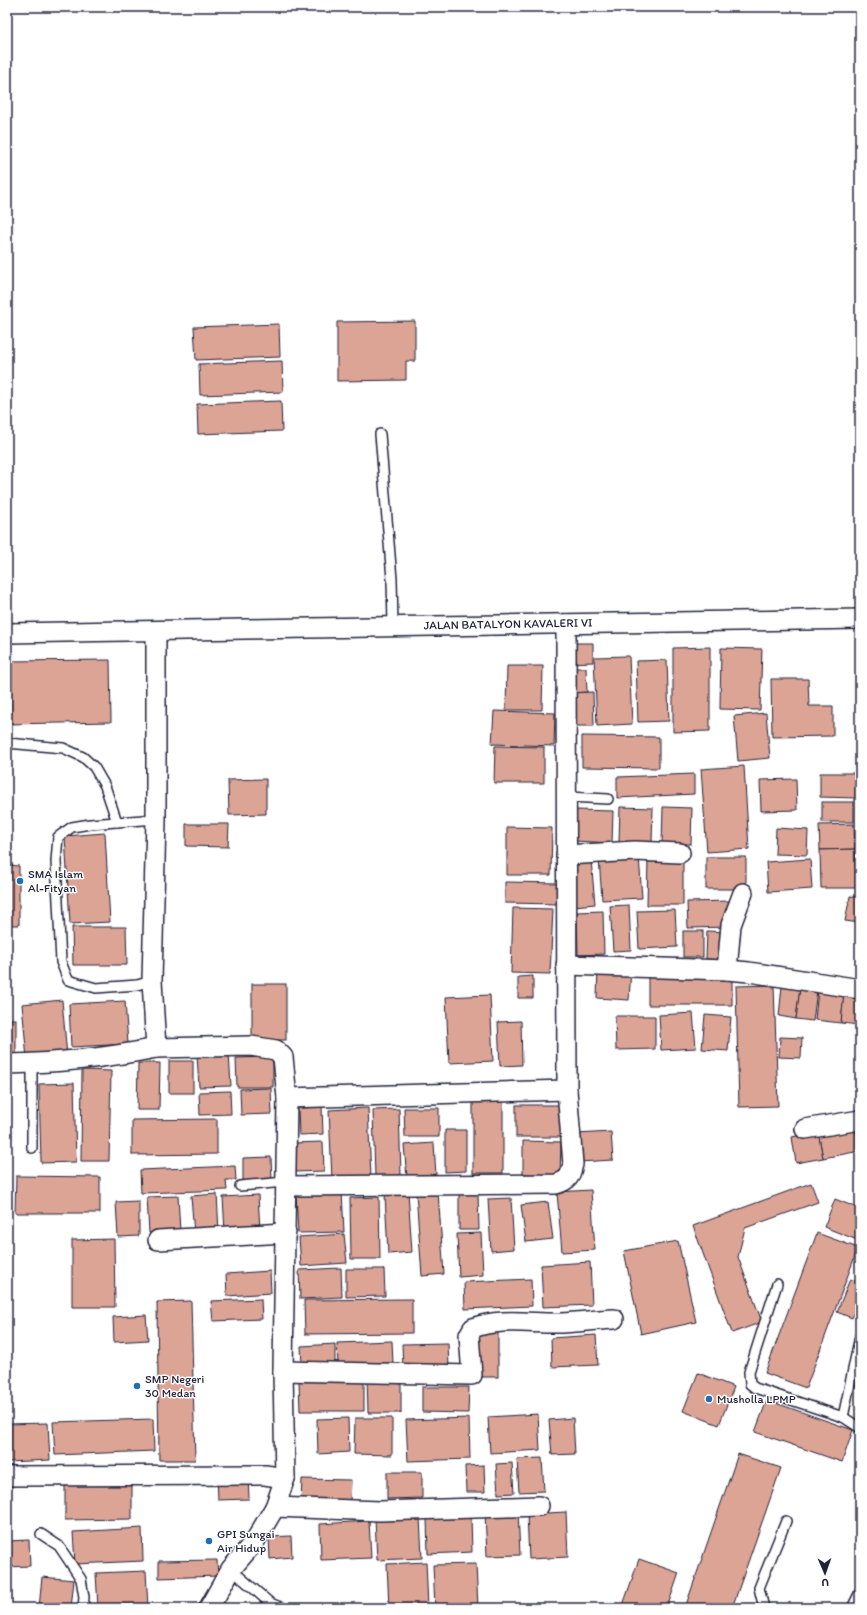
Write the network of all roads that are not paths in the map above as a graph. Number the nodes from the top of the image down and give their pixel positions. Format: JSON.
{"nodes":[{"id":1,"x":380,"y":434,"type":"dead end"},
{"id":2,"x":860,"y":619,"type":"edge"},
{"id":3,"x":566,"y":624,"type":"junction"},
{"id":4,"x":393,"y":626,"type":"junction"},
{"id":5,"x":156,"y":632,"type":"junction"},
{"id":6,"x":7,"y":633,"type":"edge"},
{"id":7,"x":7,"y":743,"type":"edge"},
{"id":8,"x":567,"y":797,"type":"junction"},
{"id":9,"x":608,"y":799,"type":"dead end"},
{"id":10,"x":156,"y":819,"type":"junction"},
{"id":11,"x":117,"y":822,"type":"junction"},
{"id":12,"x":680,"y":853,"type":"dead end"},
{"id":13,"x":566,"y":854,"type":"junction"},
{"id":14,"x":743,"y":893,"type":"dead end"},
{"id":15,"x":566,"y":965,"type":"junction"},
{"id":16,"x":727,"y":970,"type":"junction"},
{"id":17,"x":152,"y":981,"type":"junction"},
{"id":18,"x":860,"y":989,"type":"edge"},
{"id":19,"x":156,"y":1048,"type":"junction"},
{"id":20,"x":7,"y":1064,"type":"edge"},
{"id":21,"x":32,"y":1064,"type":"junction"},
{"id":22,"x":567,"y":1090,"type":"junction"},
{"id":23,"x":287,"y":1098,"type":"junction"},
{"id":24,"x":860,"y":1120,"type":"edge"},
{"id":25,"x":805,"y":1129,"type":"dead end"},
{"id":26,"x":32,"y":1148,"type":"dead end"},
{"id":27,"x":285,"y":1184,"type":"junction"},
{"id":28,"x":240,"y":1186,"type":"dead end"},
{"id":29,"x":286,"y":1233,"type":"junction"},
{"id":30,"x":158,"y":1240,"type":"dead end"},
{"id":31,"x":777,"y":1284,"type":"dead end"},
{"id":32,"x":614,"y":1319,"type":"dead end"},
{"id":33,"x":860,"y":1336,"type":"edge"},
{"id":34,"x":283,"y":1371,"type":"junction"},
{"id":35,"x":843,"y":1417,"type":"junction"},
{"id":36,"x":860,"y":1428,"type":"edge"},
{"id":37,"x":7,"y":1476,"type":"edge"},
{"id":38,"x":285,"y":1478,"type":"junction"},
{"id":39,"x":539,"y":1506,"type":"dead end"},
{"id":40,"x":274,"y":1507,"type":"junction"},
{"id":41,"x":786,"y":1521,"type":"dead end"},
{"id":42,"x":41,"y":1534,"type":"dead end"},
{"id":43,"x":231,"y":1570,"type":"junction"},
{"id":44,"x":860,"y":1592,"type":"edge"},
{"id":45,"x":83,"y":1608,"type":"edge"},
{"id":46,"x":209,"y":1608,"type":"edge"},
{"id":47,"x":283,"y":1608,"type":"edge"},
{"id":48,"x":764,"y":1608,"type":"edge"},
{"id":49,"x":852,"y":1608,"type":"edge"}],
"edges":[{"from":1,"to":4,"type":"lane"},
{"from":2,"to":3,"type":"street","name":"JALAN BATALYON KAVALERI VI"},
{"from":3,"to":4,"type":"street","name":"JALAN BATALYON KAVALERI VI"},
{"from":3,"to":8,"type":"street"},
{"from":4,"to":5,"type":"street","name":"JALAN BATALYON KAVALERI VI"},
{"from":5,"to":6,"type":"street","name":"JALAN BATALYON KAVALERI VI"},
{"from":5,"to":10,"type":"street"},
{"from":7,"to":11,"type":"lane"},
{"from":8,"to":9,"type":"lane"},
{"from":8,"to":13,"type":"street"},
{"from":10,"to":11,"type":"lane"},
{"from":10,"to":17,"type":"street"},
{"from":11,"to":17,"type":"lane"},
{"from":12,"to":13,"type":"street"},
{"from":13,"to":15,"type":"street"},
{"from":14,"to":16,"type":"street"},
{"from":15,"to":16,"type":"street"},
{"from":15,"to":22,"type":"street"},
{"from":16,"to":18,"type":"street"},
{"from":17,"to":19,"type":"street"},
{"from":19,"to":21,"type":"street"},
{"from":19,"to":23,"type":"street"},
{"from":20,"to":21,"type":"street"},
{"from":21,"to":26,"type":"lane"},
{"from":22,"to":23,"type":"street"},
{"from":22,"to":27,"type":"street"},
{"from":23,"to":27,"type":"street"},
{"from":24,"to":25,"type":"street"},
{"from":27,"to":28,"type":"lane"},
{"from":27,"to":29,"type":"street"},
{"from":29,"to":30,"type":"street"},
{"from":29,"to":34,"type":"street"},
{"from":31,"to":35,"type":"lane"},
{"from":32,"to":34,"type":"street"},
{"from":33,"to":35,"type":"lane"},
{"from":34,"to":38,"type":"street"},
{"from":35,"to":36,"type":"lane"},
{"from":37,"to":38,"type":"street"},
{"from":38,"to":40,"type":"street"},
{"from":39,"to":40,"type":"street"},
{"from":40,"to":43,"type":"street"},
{"from":41,"to":48,"type":"lane"},
{"from":42,"to":45,"type":"lane"},
{"from":43,"to":46,"type":"street"},
{"from":43,"to":47,"type":"lane"},
{"from":44,"to":49,"type":"lane"}]}
